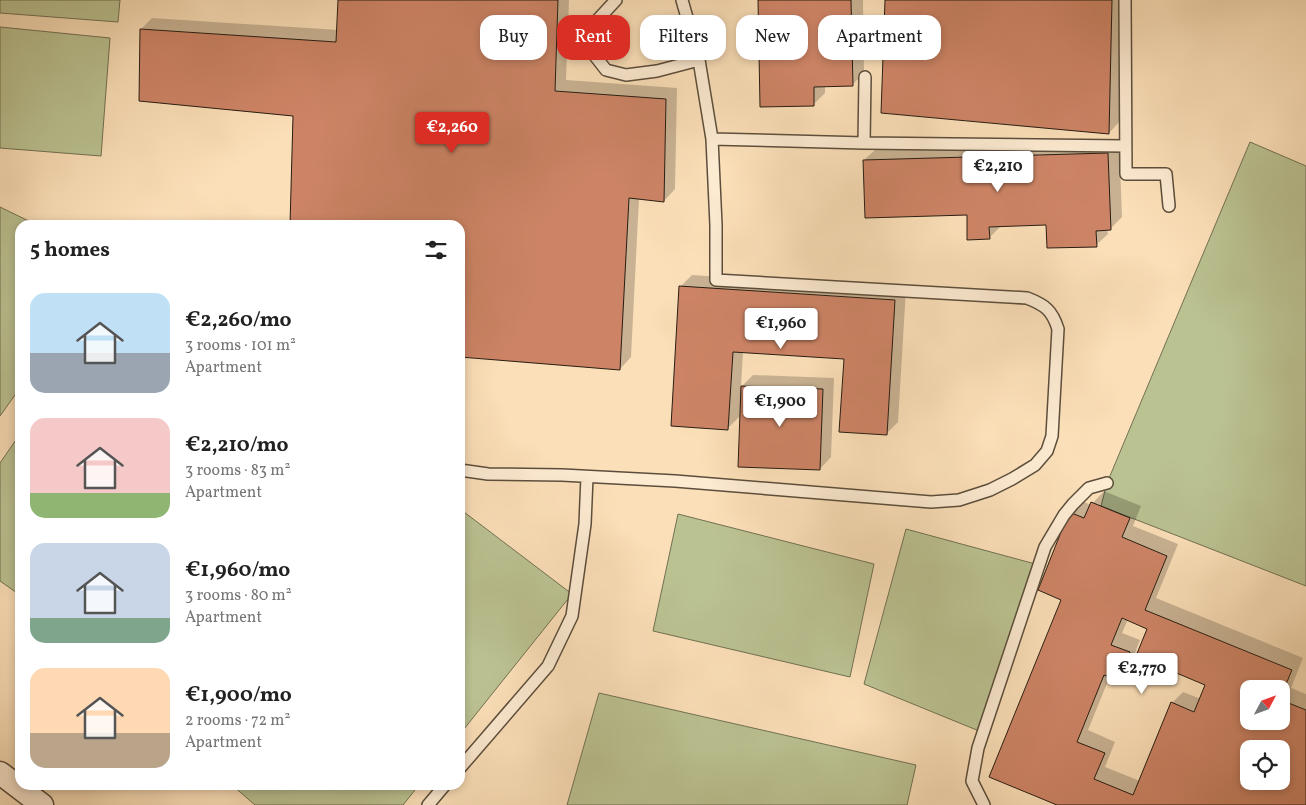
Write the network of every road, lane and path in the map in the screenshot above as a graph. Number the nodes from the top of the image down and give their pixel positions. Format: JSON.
{"nodes":[{"id":1,"x":616,"y":0,"type":"edge"},
{"id":2,"x":682,"y":0,"type":"edge"},
{"id":3,"x":1125,"y":0,"type":"edge"},
{"id":4,"x":686,"y":15,"type":"edge"},
{"id":5,"x":699,"y":60,"type":"joint"},
{"id":6,"x":865,"y":77,"type":"dead end"},
{"id":7,"x":712,"y":139,"type":"junction"},
{"id":8,"x":864,"y":143,"type":"junction"},
{"id":9,"x":1125,"y":146,"type":"junction"},
{"id":10,"x":1169,"y":206,"type":"dead end"},
{"id":11,"x":465,"y":471,"type":"edge"},
{"id":12,"x":587,"y":477,"type":"junction"},
{"id":13,"x":1106,"y":483,"type":"dead end"},
{"id":14,"x":465,"y":762,"type":"edge"},
{"id":15,"x":0,"y":773,"type":"edge"},
{"id":16,"x":15,"y":784,"type":"edge"},
{"id":17,"x":22,"y":790,"type":"edge"},
{"id":18,"x":441,"y":790,"type":"edge"},
{"id":19,"x":42,"y":805,"type":"edge"},
{"id":20,"x":428,"y":805,"type":"edge"},
{"id":21,"x":984,"y":805,"type":"edge"}],
"edges":[{"from":1,"to":5,"type":"lane"},
{"from":2,"to":4,"type":"lane"},
{"from":3,"to":9,"type":"lane"},
{"from":5,"to":7,"type":"lane"},
{"from":6,"to":8,"type":"lane"},
{"from":7,"to":8,"type":"lane"},
{"from":7,"to":12,"type":"lane"},
{"from":8,"to":9,"type":"lane"},
{"from":9,"to":10,"type":"lane"},
{"from":11,"to":12,"type":"lane"},
{"from":12,"to":14,"type":"lane"},
{"from":13,"to":21,"type":"lane"},
{"from":15,"to":16,"type":"street"},
{"from":17,"to":19,"type":"street"},
{"from":18,"to":20,"type":"lane"}]}
